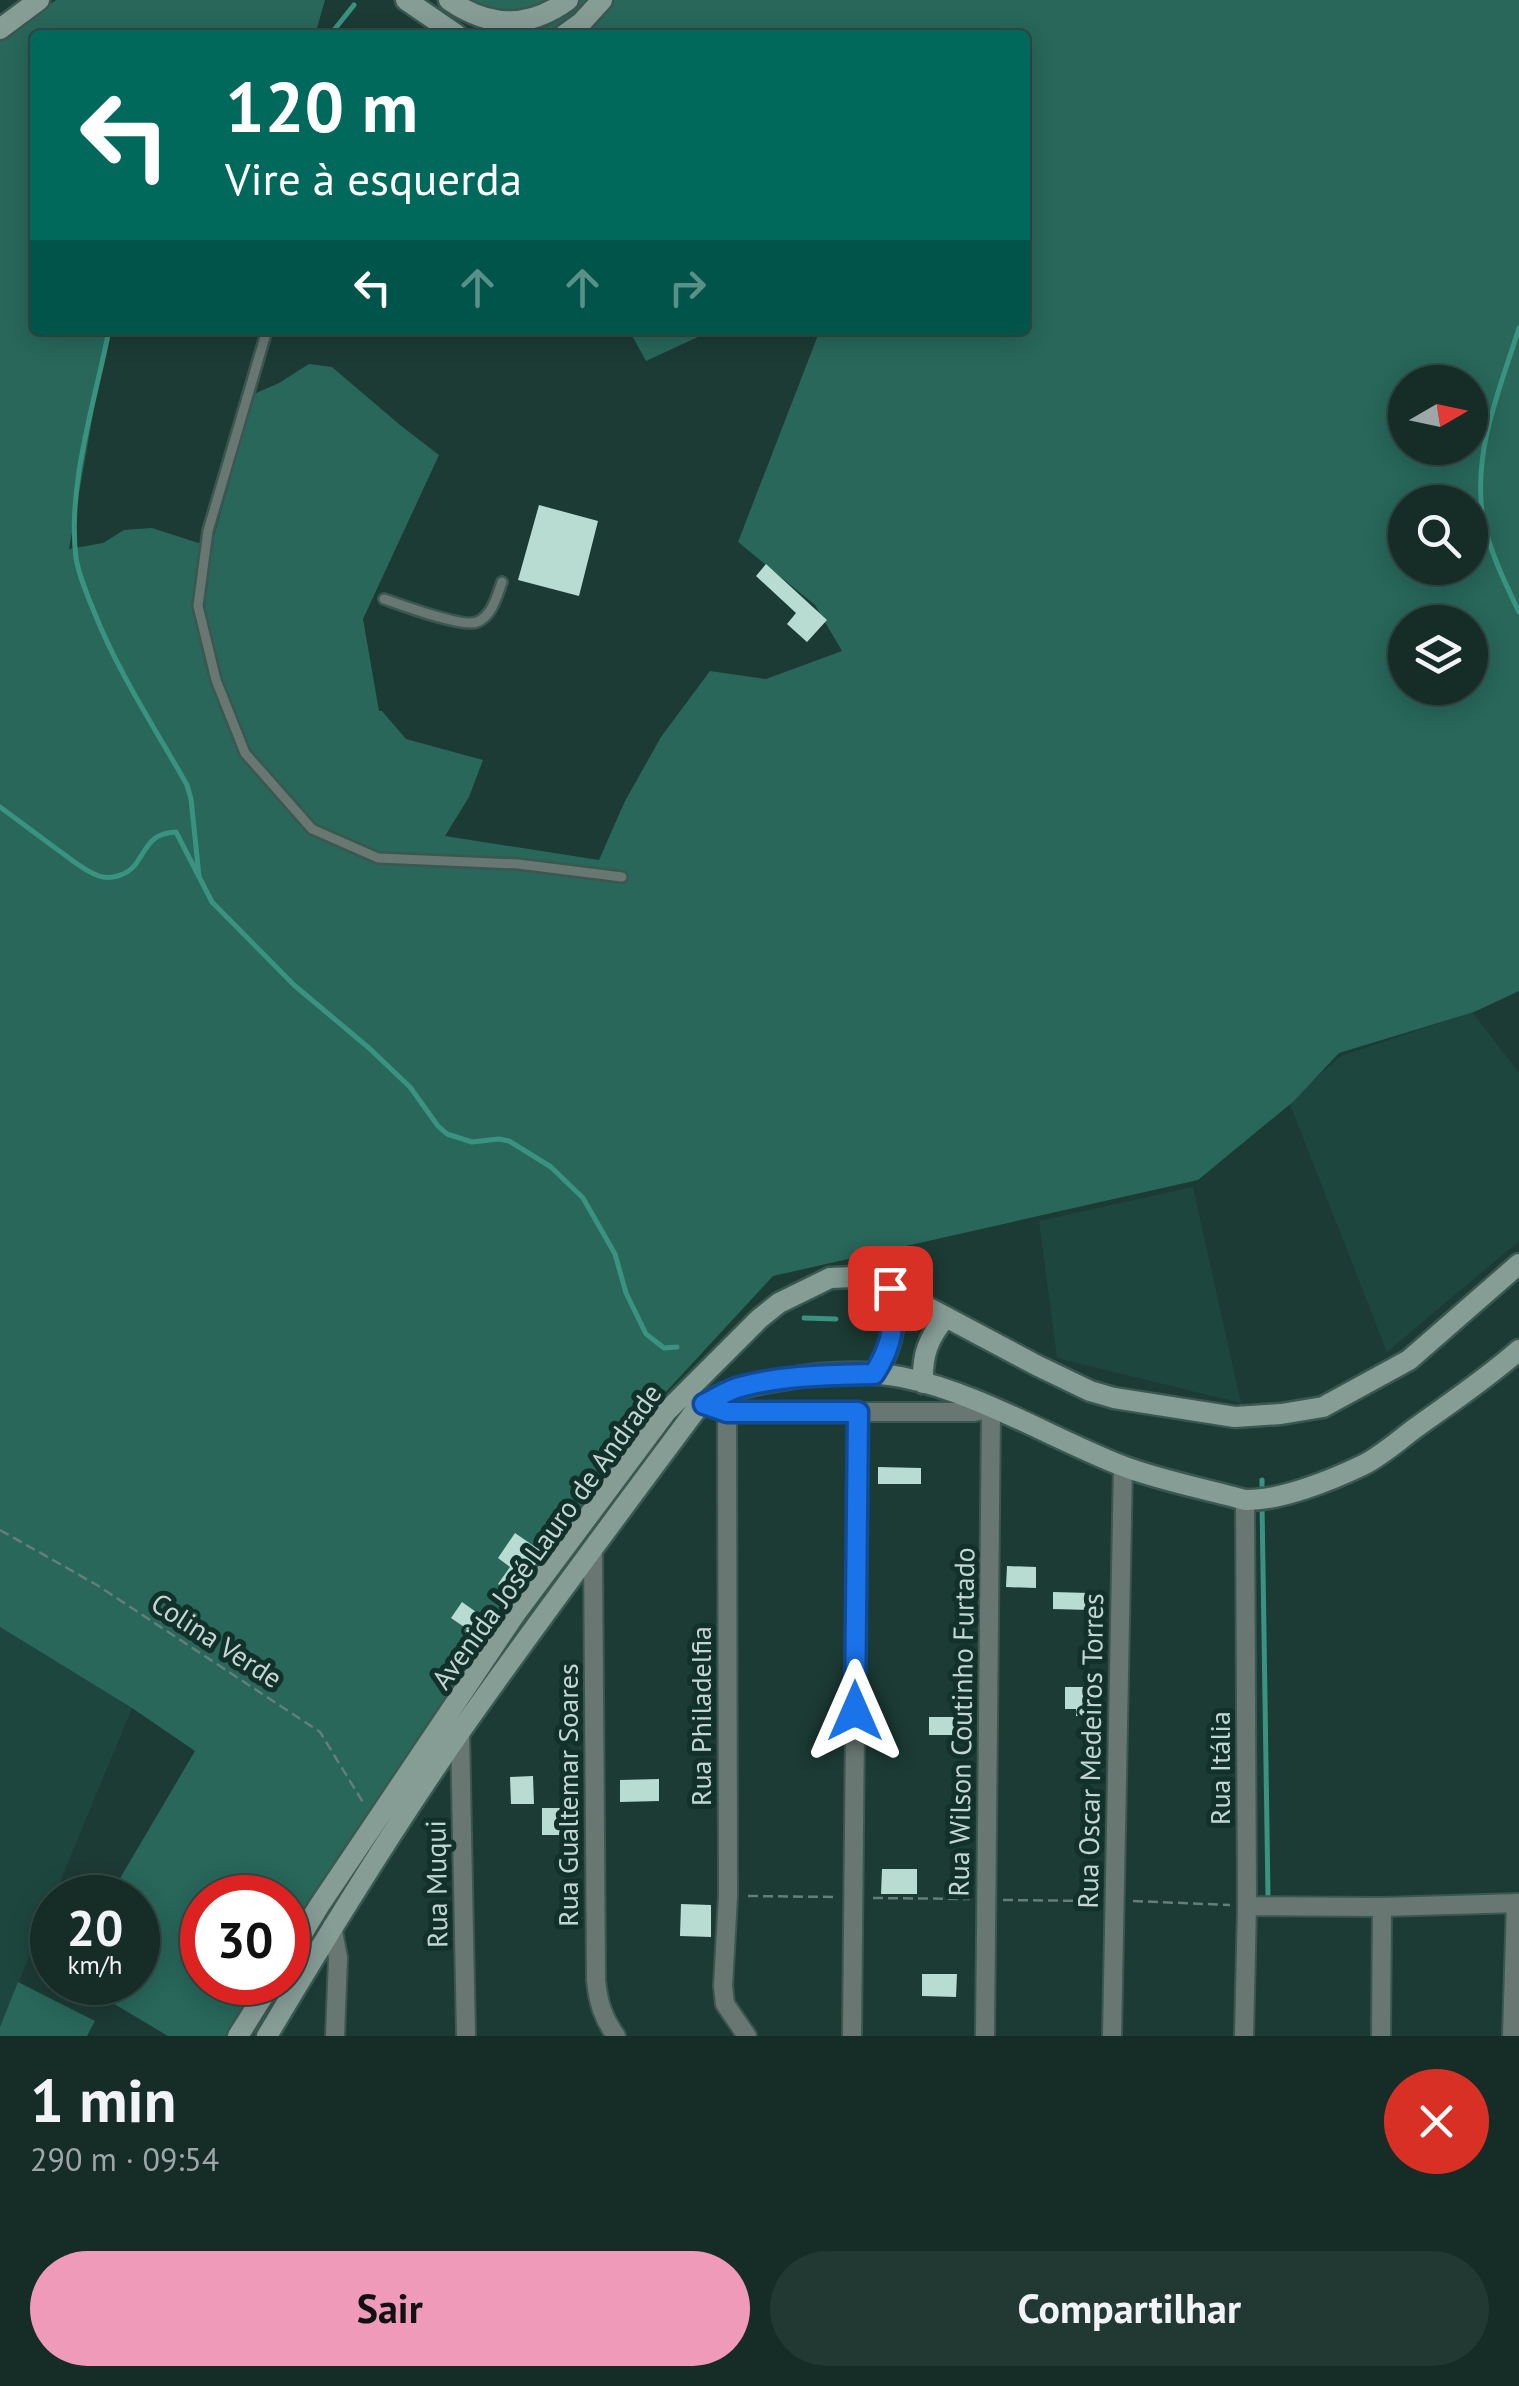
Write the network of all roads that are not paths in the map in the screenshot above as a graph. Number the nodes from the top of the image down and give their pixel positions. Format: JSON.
{"nodes":[{"id":1,"x":38,"y":0,"type":"edge"},
{"id":2,"x":406,"y":0,"type":"edge"},
{"id":3,"x":449,"y":0,"type":"edge"},
{"id":4,"x":568,"y":0,"type":"edge"},
{"id":5,"x":602,"y":0,"type":"edge"},
{"id":6,"x":0,"y":30,"type":"edge"},
{"id":7,"x":451,"y":30,"type":"edge"},
{"id":8,"x":571,"y":30,"type":"edge"},
{"id":9,"x":266,"y":335,"type":"edge"},
{"id":10,"x":502,"y":582,"type":"dead end"},
{"id":11,"x":384,"y":600,"type":"dead end"},
{"id":12,"x":622,"y":877,"type":"dead end"},
{"id":13,"x":1519,"y":1264,"type":"edge"},
{"id":14,"x":890,"y":1288,"type":"junction"},
{"id":15,"x":946,"y":1318,"type":"junction"},
{"id":16,"x":1519,"y":1350,"type":"edge"},
{"id":17,"x":874,"y":1374,"type":"junction"},
{"id":18,"x":922,"y":1383,"type":"junction"},
{"id":19,"x":704,"y":1404,"type":"junction"},
{"id":20,"x":991,"y":1408,"type":"junction"},
{"id":21,"x":727,"y":1412,"type":"junction"},
{"id":22,"x":858,"y":1412,"type":"junction"},
{"id":23,"x":1122,"y":1466,"type":"junction"},
{"id":24,"x":1258,"y":1499,"type":"junction"},
{"id":25,"x":592,"y":1548,"type":"junction"},
{"id":26,"x":460,"y":1732,"type":"junction"},
{"id":27,"x":1518,"y":1903,"type":"edge"},
{"id":28,"x":1246,"y":1906,"type":"junction"},
{"id":29,"x":1382,"y":1907,"type":"junction"},
{"id":30,"x":310,"y":1923,"type":"edge"},
{"id":31,"x":332,"y":1926,"type":"junction"},
{"id":32,"x":258,"y":2005,"type":"edge"},
{"id":33,"x":238,"y":2036,"type":"edge"},
{"id":34,"x":266,"y":2036,"type":"edge"},
{"id":35,"x":335,"y":2036,"type":"edge"},
{"id":36,"x":466,"y":2036,"type":"edge"},
{"id":37,"x":616,"y":2036,"type":"edge"},
{"id":38,"x":747,"y":2036,"type":"edge"},
{"id":39,"x":852,"y":2036,"type":"edge"},
{"id":40,"x":985,"y":2036,"type":"edge"},
{"id":41,"x":1112,"y":2036,"type":"edge"},
{"id":42,"x":1244,"y":2036,"type":"edge"},
{"id":43,"x":1381,"y":2036,"type":"edge"},
{"id":44,"x":1512,"y":2036,"type":"edge"}],
"edges":[{"from":1,"to":6,"type":"street"},
{"from":2,"to":7,"type":"street"},
{"from":3,"to":4,"type":"street"},
{"from":5,"to":8,"type":"street"},
{"from":9,"to":12,"type":"lane"},
{"from":10,"to":11,"type":"lane"},
{"from":13,"to":15,"type":"street","name":"Avenida José Lauro de Andrade"},
{"from":14,"to":15,"type":"street","name":"Avenida José Lauro de Andrade"},
{"from":14,"to":17,"type":"street"},
{"from":14,"to":30,"type":"street","name":"Avenida José Lauro de Andrade"},
{"from":15,"to":18,"type":"street"},
{"from":16,"to":24,"type":"street"},
{"from":17,"to":18,"type":"street","name":"Avenida José Lauro de Andrade"},
{"from":17,"to":19,"type":"street","name":"Avenida José Lauro de Andrade"},
{"from":18,"to":20,"type":"street","name":"Avenida José Lauro de Andrade"},
{"from":19,"to":21,"type":"street"},
{"from":19,"to":25,"type":"street","name":"Avenida José Lauro de Andrade"},
{"from":20,"to":22,"type":"street"},
{"from":20,"to":23,"type":"street","name":"Avenida José Lauro de Andrade"},
{"from":20,"to":40,"type":"street","name":"Rua Wilson Coutinho Furtado"},
{"from":21,"to":22,"type":"street"},
{"from":21,"to":38,"type":"street","name":"Rua Philadelfia"},
{"from":22,"to":39,"type":"street"},
{"from":23,"to":24,"type":"street","name":"Avenida José Lauro de Andrade"},
{"from":23,"to":41,"type":"street","name":"Rua Oscar Medeiros Torres"},
{"from":24,"to":28,"type":"street","name":"Rua Itália"},
{"from":25,"to":26,"type":"street","name":"Avenida José Lauro de Andrade"},
{"from":25,"to":37,"type":"street","name":"Rua Gualtemar Soares"},
{"from":26,"to":31,"type":"street","name":"Avenida José Lauro de Andrade"},
{"from":26,"to":36,"type":"street","name":"Rua Muqui"},
{"from":27,"to":29,"type":"street"},
{"from":27,"to":44,"type":"street"},
{"from":28,"to":29,"type":"street"},
{"from":28,"to":42,"type":"street","name":"Rua Itália"},
{"from":29,"to":43,"type":"street"},
{"from":31,"to":34,"type":"street","name":"Avenida José Lauro de Andrade"},
{"from":31,"to":35,"type":"street"},
{"from":32,"to":33,"type":"street"}]}
